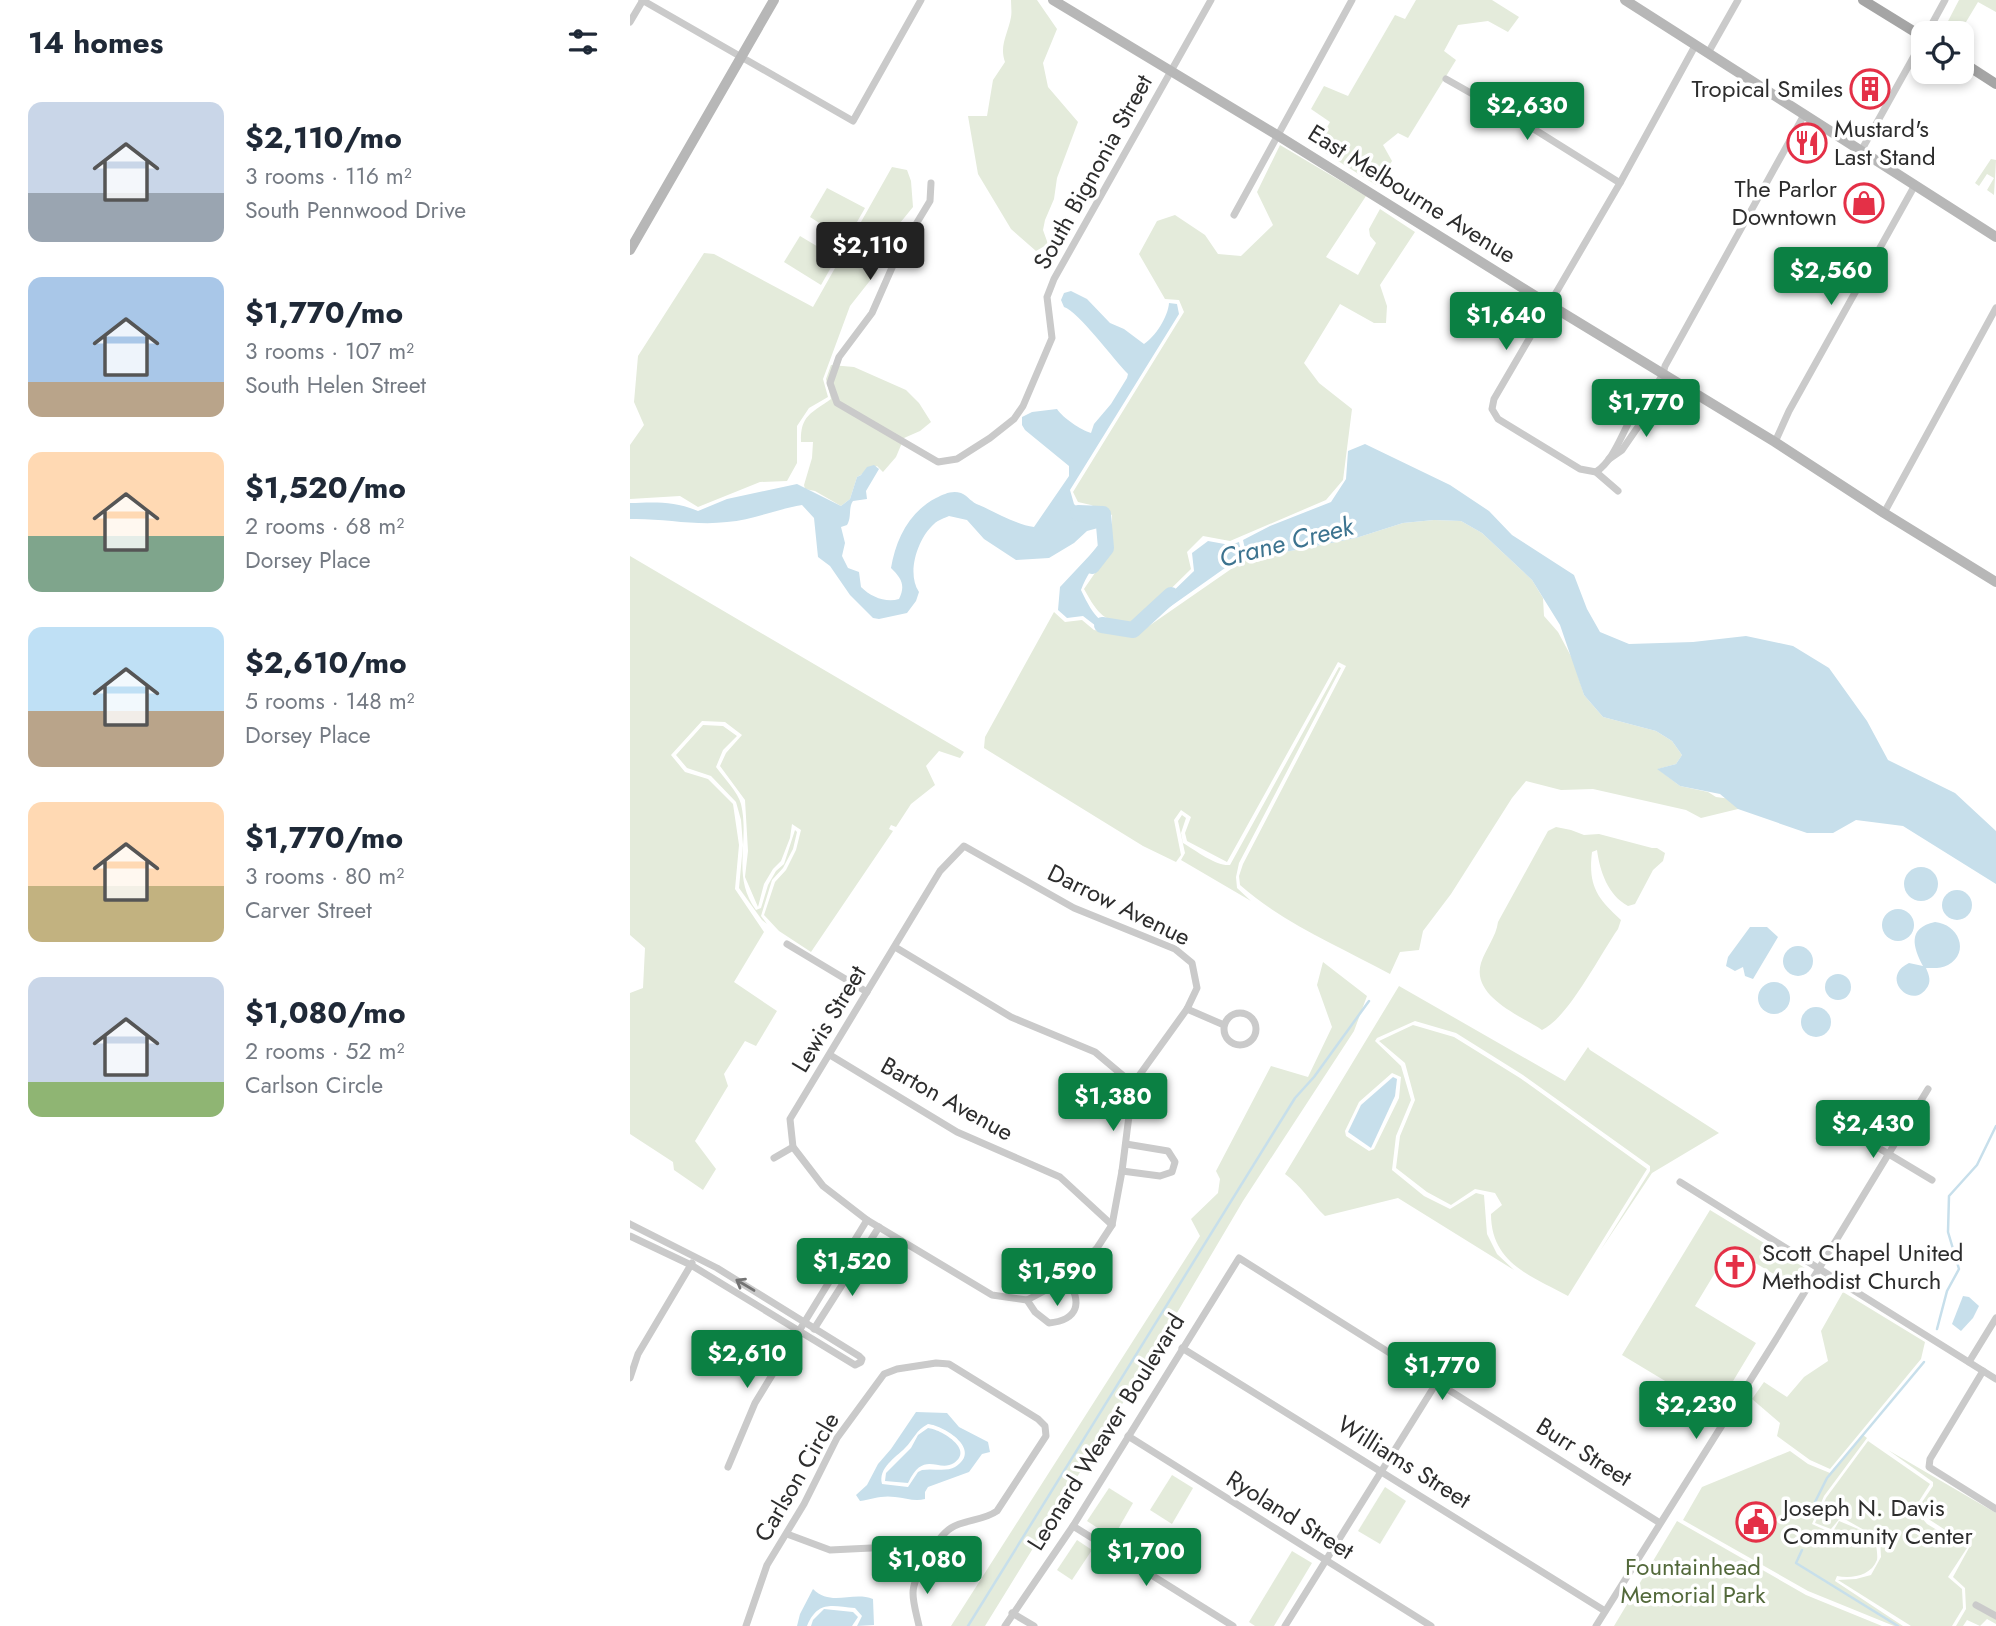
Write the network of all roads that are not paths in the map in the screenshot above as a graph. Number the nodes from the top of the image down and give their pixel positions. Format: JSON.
{"nodes":[{"id":1,"x":642,"y":0,"type":"edge"},
{"id":2,"x":774,"y":0,"type":"edge"},
{"id":3,"x":921,"y":0,"type":"edge"},
{"id":4,"x":1211,"y":0,"type":"edge"},
{"id":5,"x":1352,"y":0,"type":"edge"},
{"id":6,"x":1625,"y":0,"type":"edge"},
{"id":7,"x":1738,"y":0,"type":"edge"},
{"id":8,"x":1863,"y":0,"type":"edge"},
{"id":9,"x":1945,"y":0,"type":"edge"},
{"id":10,"x":1060,"y":2,"type":"edge"},
{"id":11,"x":1934,"y":21,"type":"edge"},
{"id":12,"x":630,"y":22,"type":"edge"},
{"id":13,"x":1911,"y":30,"type":"edge"},
{"id":14,"x":1695,"y":46,"type":"junction"},
{"id":15,"x":1708,"y":53,"type":"junction"},
{"id":16,"x":741,"y":57,"type":"junction"},
{"id":17,"x":1911,"y":60,"type":"edge"},
{"id":18,"x":1974,"y":70,"type":"edge"},
{"id":19,"x":1171,"y":71,"type":"junction"},
{"id":20,"x":1446,"y":79,"type":"dead end"},
{"id":21,"x":1996,"y":84,"type":"edge"},
{"id":22,"x":1804,"y":115,"type":"junction"},
{"id":23,"x":1277,"y":135,"type":"junction"},
{"id":24,"x":1861,"y":151,"type":"junction"},
{"id":25,"x":930,"y":183,"type":"dead end"},
{"id":26,"x":1620,"y":183,"type":"junction"},
{"id":27,"x":1915,"y":185,"type":"junction"},
{"id":28,"x":1234,"y":215,"type":"dead end"},
{"id":29,"x":1996,"y":237,"type":"edge"},
{"id":30,"x":630,"y":250,"type":"edge"},
{"id":31,"x":1550,"y":305,"type":"junction"},
{"id":32,"x":1996,"y":308,"type":"edge"},
{"id":33,"x":1663,"y":374,"type":"junction"},
{"id":34,"x":1775,"y":442,"type":"junction"},
{"id":35,"x":1596,"y":472,"type":"junction"},
{"id":36,"x":1618,"y":491,"type":"dead end"},
{"id":37,"x":1884,"y":513,"type":"junction"},
{"id":38,"x":1996,"y":582,"type":"edge"},
{"id":39,"x":940,"y":871,"type":"joint"},
{"id":40,"x":787,"y":944,"type":"dead end"},
{"id":41,"x":895,"y":947,"type":"junction"},
{"id":42,"x":867,"y":992,"type":"junction"},
{"id":43,"x":1187,"y":1009,"type":"junction"},
{"id":44,"x":1224,"y":1025,"type":"junction"},
{"id":45,"x":830,"y":1055,"type":"junction"},
{"id":46,"x":1133,"y":1084,"type":"junction"},
{"id":47,"x":1928,"y":1089,"type":"dead end"},
{"id":48,"x":1827,"y":1117,"type":"dead end"},
{"id":49,"x":1126,"y":1144,"type":"junction"},
{"id":50,"x":793,"y":1147,"type":"junction"},
{"id":51,"x":1889,"y":1153,"type":"junction"},
{"id":52,"x":774,"y":1158,"type":"dead end"},
{"id":53,"x":1122,"y":1171,"type":"junction"},
{"id":54,"x":1932,"y":1180,"type":"dead end"},
{"id":55,"x":1680,"y":1182,"type":"dead end"},
{"id":56,"x":867,"y":1220,"type":"junction"},
{"id":57,"x":630,"y":1224,"type":"edge"},
{"id":58,"x":1112,"y":1225,"type":"junction"},
{"id":59,"x":879,"y":1227,"type":"junction"},
{"id":60,"x":630,"y":1236,"type":"edge"},
{"id":61,"x":696,"y":1256,"type":"junction"},
{"id":62,"x":1239,"y":1258,"type":"joint"},
{"id":63,"x":691,"y":1265,"type":"junction"},
{"id":64,"x":1818,"y":1269,"type":"junction"},
{"id":65,"x":1067,"y":1279,"type":"junction"},
{"id":66,"x":1027,"y":1300,"type":"junction"},
{"id":67,"x":1996,"y":1318,"type":"edge"},
{"id":68,"x":805,"y":1321,"type":"junction"},
{"id":69,"x":816,"y":1328,"type":"junction"},
{"id":70,"x":799,"y":1330,"type":"junction"},
{"id":71,"x":1182,"y":1348,"type":"junction"},
{"id":72,"x":634,"y":1353,"type":"edge"},
{"id":73,"x":1969,"y":1362,"type":"junction"},
{"id":74,"x":1983,"y":1371,"type":"junction"},
{"id":75,"x":630,"y":1378,"type":"edge"},
{"id":76,"x":1996,"y":1379,"type":"edge"},
{"id":77,"x":1437,"y":1382,"type":"junction"},
{"id":78,"x":1128,"y":1436,"type":"junction"},
{"id":79,"x":728,"y":1467,"type":"dead end"},
{"id":80,"x":1383,"y":1471,"type":"junction"},
{"id":81,"x":1996,"y":1509,"type":"edge"},
{"id":82,"x":1660,"y":1523,"type":"junction"},
{"id":83,"x":1073,"y":1526,"type":"junction"},
{"id":84,"x":787,"y":1534,"type":"junction"},
{"id":85,"x":1326,"y":1560,"type":"junction"},
{"id":86,"x":923,"y":1564,"type":"junction"},
{"id":87,"x":1976,"y":1605,"type":"dead end"},
{"id":88,"x":1605,"y":1611,"type":"junction"},
{"id":89,"x":1012,"y":1613,"type":"junction"},
{"id":90,"x":1996,"y":1616,"type":"edge"},
{"id":91,"x":746,"y":1626,"type":"edge"},
{"id":92,"x":919,"y":1626,"type":"edge"},
{"id":93,"x":1004,"y":1626,"type":"edge"},
{"id":94,"x":1034,"y":1626,"type":"edge"},
{"id":95,"x":1233,"y":1626,"type":"edge"},
{"id":96,"x":1285,"y":1626,"type":"edge"},
{"id":97,"x":1431,"y":1626,"type":"edge"},
{"id":98,"x":1596,"y":1626,"type":"edge"}],
"edges":[{"from":1,"to":12,"type":"street"},
{"from":1,"to":16,"type":"street"},
{"from":2,"to":16,"type":"street"},
{"from":3,"to":16,"type":"street"},
{"from":4,"to":19,"type":"street","name":"South Bignonia Street"},
{"from":5,"to":23,"type":"street"},
{"from":6,"to":14,"type":"street"},
{"from":7,"to":15,"type":"street"},
{"from":8,"to":13,"type":"main road"},
{"from":9,"to":11,"type":"street"},
{"from":10,"to":19,"type":"street","name":"East Melbourne Avenue"},
{"from":14,"to":15,"type":"street"},
{"from":14,"to":26,"type":"street"},
{"from":15,"to":22,"type":"street"},
{"from":16,"to":30,"type":"street"},
{"from":17,"to":24,"type":"street"},
{"from":18,"to":21,"type":"main road"},
{"from":19,"to":23,"type":"street","name":"East Melbourne Avenue"},
{"from":19,"to":25,"type":"street","name":"South Bignonia Street"},
{"from":20,"to":26,"type":"street"},
{"from":22,"to":24,"type":"street"},
{"from":22,"to":33,"type":"street"},
{"from":23,"to":28,"type":"street"},
{"from":23,"to":31,"type":"street","name":"East Melbourne Avenue"},
{"from":24,"to":27,"type":"street"},
{"from":26,"to":31,"type":"street"},
{"from":27,"to":29,"type":"street"},
{"from":27,"to":34,"type":"street"},
{"from":31,"to":33,"type":"street","name":"East Melbourne Avenue"},
{"from":31,"to":35,"type":"street"},
{"from":32,"to":37,"type":"street"},
{"from":33,"to":34,"type":"street","name":"East Melbourne Avenue"},
{"from":33,"to":35,"type":"street"},
{"from":34,"to":37,"type":"street","name":"East Melbourne Avenue"},
{"from":35,"to":36,"type":"street"},
{"from":37,"to":38,"type":"street","name":"East Melbourne Avenue"},
{"from":39,"to":41,"type":"street","name":"Lewis Street"},
{"from":39,"to":43,"type":"street","name":"Darrow Avenue"},
{"from":40,"to":42,"type":"street"},
{"from":41,"to":42,"type":"street","name":"Lewis Street"},
{"from":41,"to":46,"type":"street"},
{"from":42,"to":45,"type":"street","name":"Lewis Street"},
{"from":43,"to":44,"type":"street"},
{"from":43,"to":46,"type":"street"},
{"from":44,"to":44,"type":"street"},
{"from":45,"to":50,"type":"street","name":"Lewis Street"},
{"from":45,"to":58,"type":"street","name":"Barton Avenue"},
{"from":46,"to":49,"type":"street"},
{"from":47,"to":51,"type":"street"},
{"from":48,"to":51,"type":"street"},
{"from":49,"to":53,"type":"street"},
{"from":49,"to":53,"type":"street"},
{"from":50,"to":52,"type":"street"},
{"from":50,"to":56,"type":"street"},
{"from":51,"to":54,"type":"street"},
{"from":51,"to":64,"type":"street"},
{"from":53,"to":58,"type":"street"},
{"from":55,"to":64,"type":"street"},
{"from":56,"to":59,"type":"street"},
{"from":56,"to":68,"type":"street"},
{"from":57,"to":61,"type":"street"},
{"from":58,"to":65,"type":"street"},
{"from":59,"to":66,"type":"street"},
{"from":59,"to":69,"type":"street"},
{"from":60,"to":63,"type":"street"},
{"from":61,"to":63,"type":"street"},
{"from":68,"to":61,"type":"street","one_way":true},
{"from":62,"to":71,"type":"street","name":"Leonard Weaver Boulevard"},
{"from":62,"to":77,"type":"street","name":"Burr Street"},
{"from":63,"to":70,"type":"street"},
{"from":63,"to":72,"type":"street"},
{"from":64,"to":73,"type":"street"},
{"from":64,"to":82,"type":"street"},
{"from":65,"to":66,"type":"street"},
{"from":65,"to":66,"type":"street"},
{"from":67,"to":73,"type":"street"},
{"from":68,"to":69,"type":"street"},
{"from":68,"to":70,"type":"street"},
{"from":69,"to":70,"type":"street"},
{"from":69,"to":70,"type":"street"},
{"from":70,"to":79,"type":"street"},
{"from":71,"to":78,"type":"street","name":"Leonard Weaver Boulevard"},
{"from":71,"to":80,"type":"street","name":"Williams Street"},
{"from":72,"to":75,"type":"street"},
{"from":73,"to":74,"type":"street"},
{"from":74,"to":76,"type":"street"},
{"from":74,"to":81,"type":"street"},
{"from":77,"to":80,"type":"street"},
{"from":77,"to":82,"type":"street","name":"Burr Street"},
{"from":78,"to":83,"type":"street","name":"Leonard Weaver Boulevard"},
{"from":78,"to":85,"type":"street","name":"Ryoland Street"},
{"from":80,"to":85,"type":"street"},
{"from":80,"to":88,"type":"street","name":"Williams Street"},
{"from":82,"to":88,"type":"street"},
{"from":83,"to":89,"type":"street","name":"Leonard Weaver Boulevard"},
{"from":83,"to":95,"type":"street"},
{"from":84,"to":86,"type":"street"},
{"from":84,"to":86,"type":"street","name":"Carlson Circle"},
{"from":84,"to":91,"type":"street","name":"Carlson Circle"},
{"from":85,"to":96,"type":"street"},
{"from":85,"to":97,"type":"street","name":"Ryoland Street"},
{"from":86,"to":92,"type":"street","name":"Carlson Circle"},
{"from":87,"to":90,"type":"street"},
{"from":88,"to":98,"type":"street"},
{"from":89,"to":93,"type":"street","name":"Leonard Weaver Boulevard"},
{"from":89,"to":94,"type":"street"}]}
